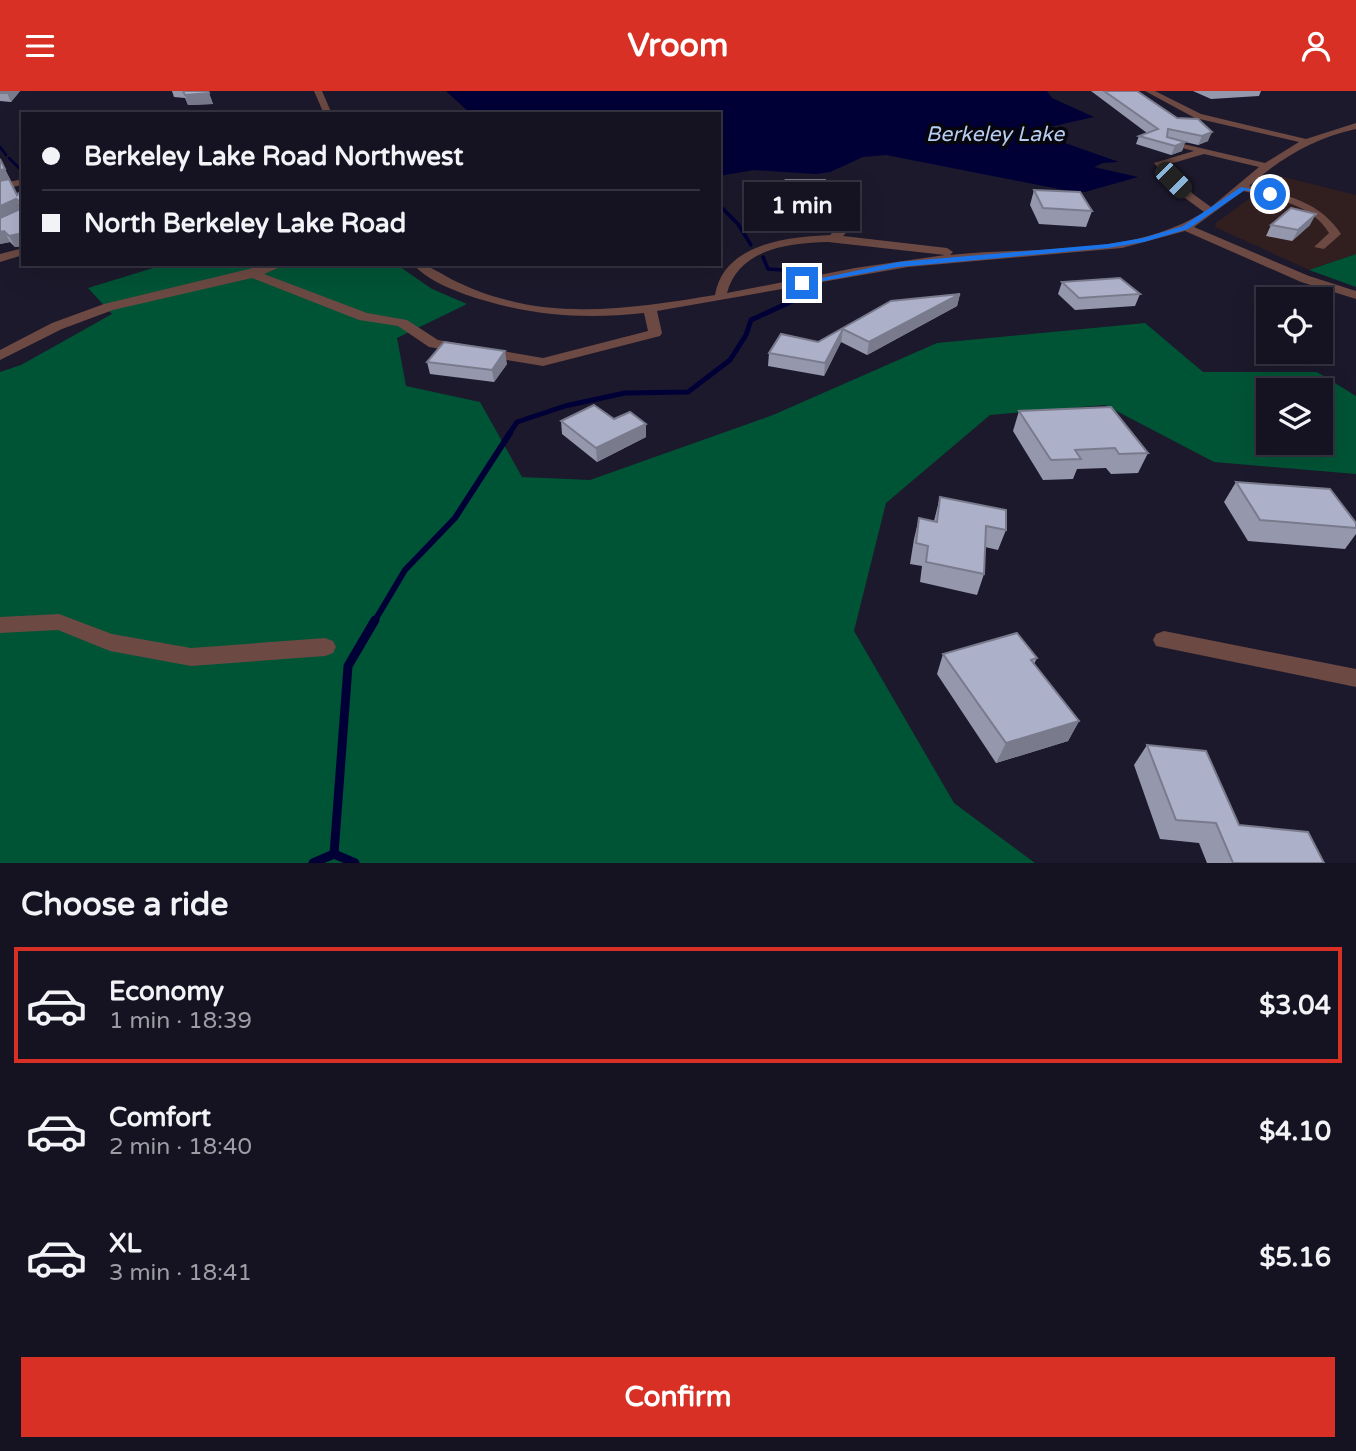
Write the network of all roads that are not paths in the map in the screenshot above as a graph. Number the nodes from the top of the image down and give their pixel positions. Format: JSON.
{"nodes":[{"id":1,"x":318,"y":91,"type":"edge"},
{"id":2,"x":1149,"y":91,"type":"edge"},
{"id":3,"x":327,"y":112,"type":"edge"},
{"id":4,"x":1356,"y":126,"type":"edge"},
{"id":5,"x":1169,"y":142,"type":"edge"},
{"id":6,"x":1309,"y":142,"type":"junction"},
{"id":7,"x":1203,"y":151,"type":"junction"},
{"id":8,"x":1267,"y":166,"type":"junction"},
{"id":9,"x":18,"y":183,"type":"dead end"},
{"id":10,"x":0,"y":187,"type":"edge"},
{"id":11,"x":1244,"y":188,"type":"junction"},
{"id":12,"x":848,"y":209,"type":"dead end"},
{"id":13,"x":1210,"y":212,"type":"junction"},
{"id":14,"x":1186,"y":227,"type":"junction"},
{"id":15,"x":832,"y":240,"type":"junction"},
{"id":16,"x":1320,"y":247,"type":"dead end"},
{"id":17,"x":21,"y":252,"type":"edge"},
{"id":18,"x":979,"y":255,"type":"junction"},
{"id":19,"x":0,"y":258,"type":"edge"},
{"id":20,"x":275,"y":266,"type":"edge"},
{"id":21,"x":422,"y":266,"type":"edge"},
{"id":22,"x":253,"y":274,"type":"junction"},
{"id":23,"x":1356,"y":296,"type":"edge"},
{"id":24,"x":721,"y":298,"type":"junction"},
{"id":25,"x":650,"y":309,"type":"junction"},
{"id":26,"x":0,"y":356,"type":"edge"},
{"id":27,"x":0,"y":625,"type":"edge"},
{"id":28,"x":1164,"y":640,"type":"dead end"},
{"id":29,"x":325,"y":647,"type":"dead end"},
{"id":30,"x":1356,"y":678,"type":"edge"}],
"edges":[{"from":1,"to":3,"type":"street"},
{"from":2,"to":6,"type":"street"},
{"from":4,"to":6,"type":"street"},
{"from":5,"to":7,"type":"street"},
{"from":6,"to":8,"type":"street"},
{"from":7,"to":8,"type":"street"},
{"from":7,"to":13,"type":"street"},
{"from":8,"to":11,"type":"street"},
{"from":9,"to":10,"type":"street"},
{"from":11,"to":13,"type":"street"},
{"from":11,"to":16,"type":"street"},
{"from":12,"to":15,"type":"street"},
{"from":13,"to":14,"type":"street"},
{"from":14,"to":18,"type":"street"},
{"from":14,"to":23,"type":"street"},
{"from":15,"to":18,"type":"street"},
{"from":15,"to":24,"type":"street"},
{"from":17,"to":19,"type":"street"},
{"from":18,"to":24,"type":"street"},
{"from":20,"to":22,"type":"street"},
{"from":21,"to":25,"type":"street"},
{"from":22,"to":25,"type":"street"},
{"from":22,"to":26,"type":"street"},
{"from":24,"to":25,"type":"street"},
{"from":27,"to":29,"type":"street"},
{"from":28,"to":30,"type":"street"}]}
